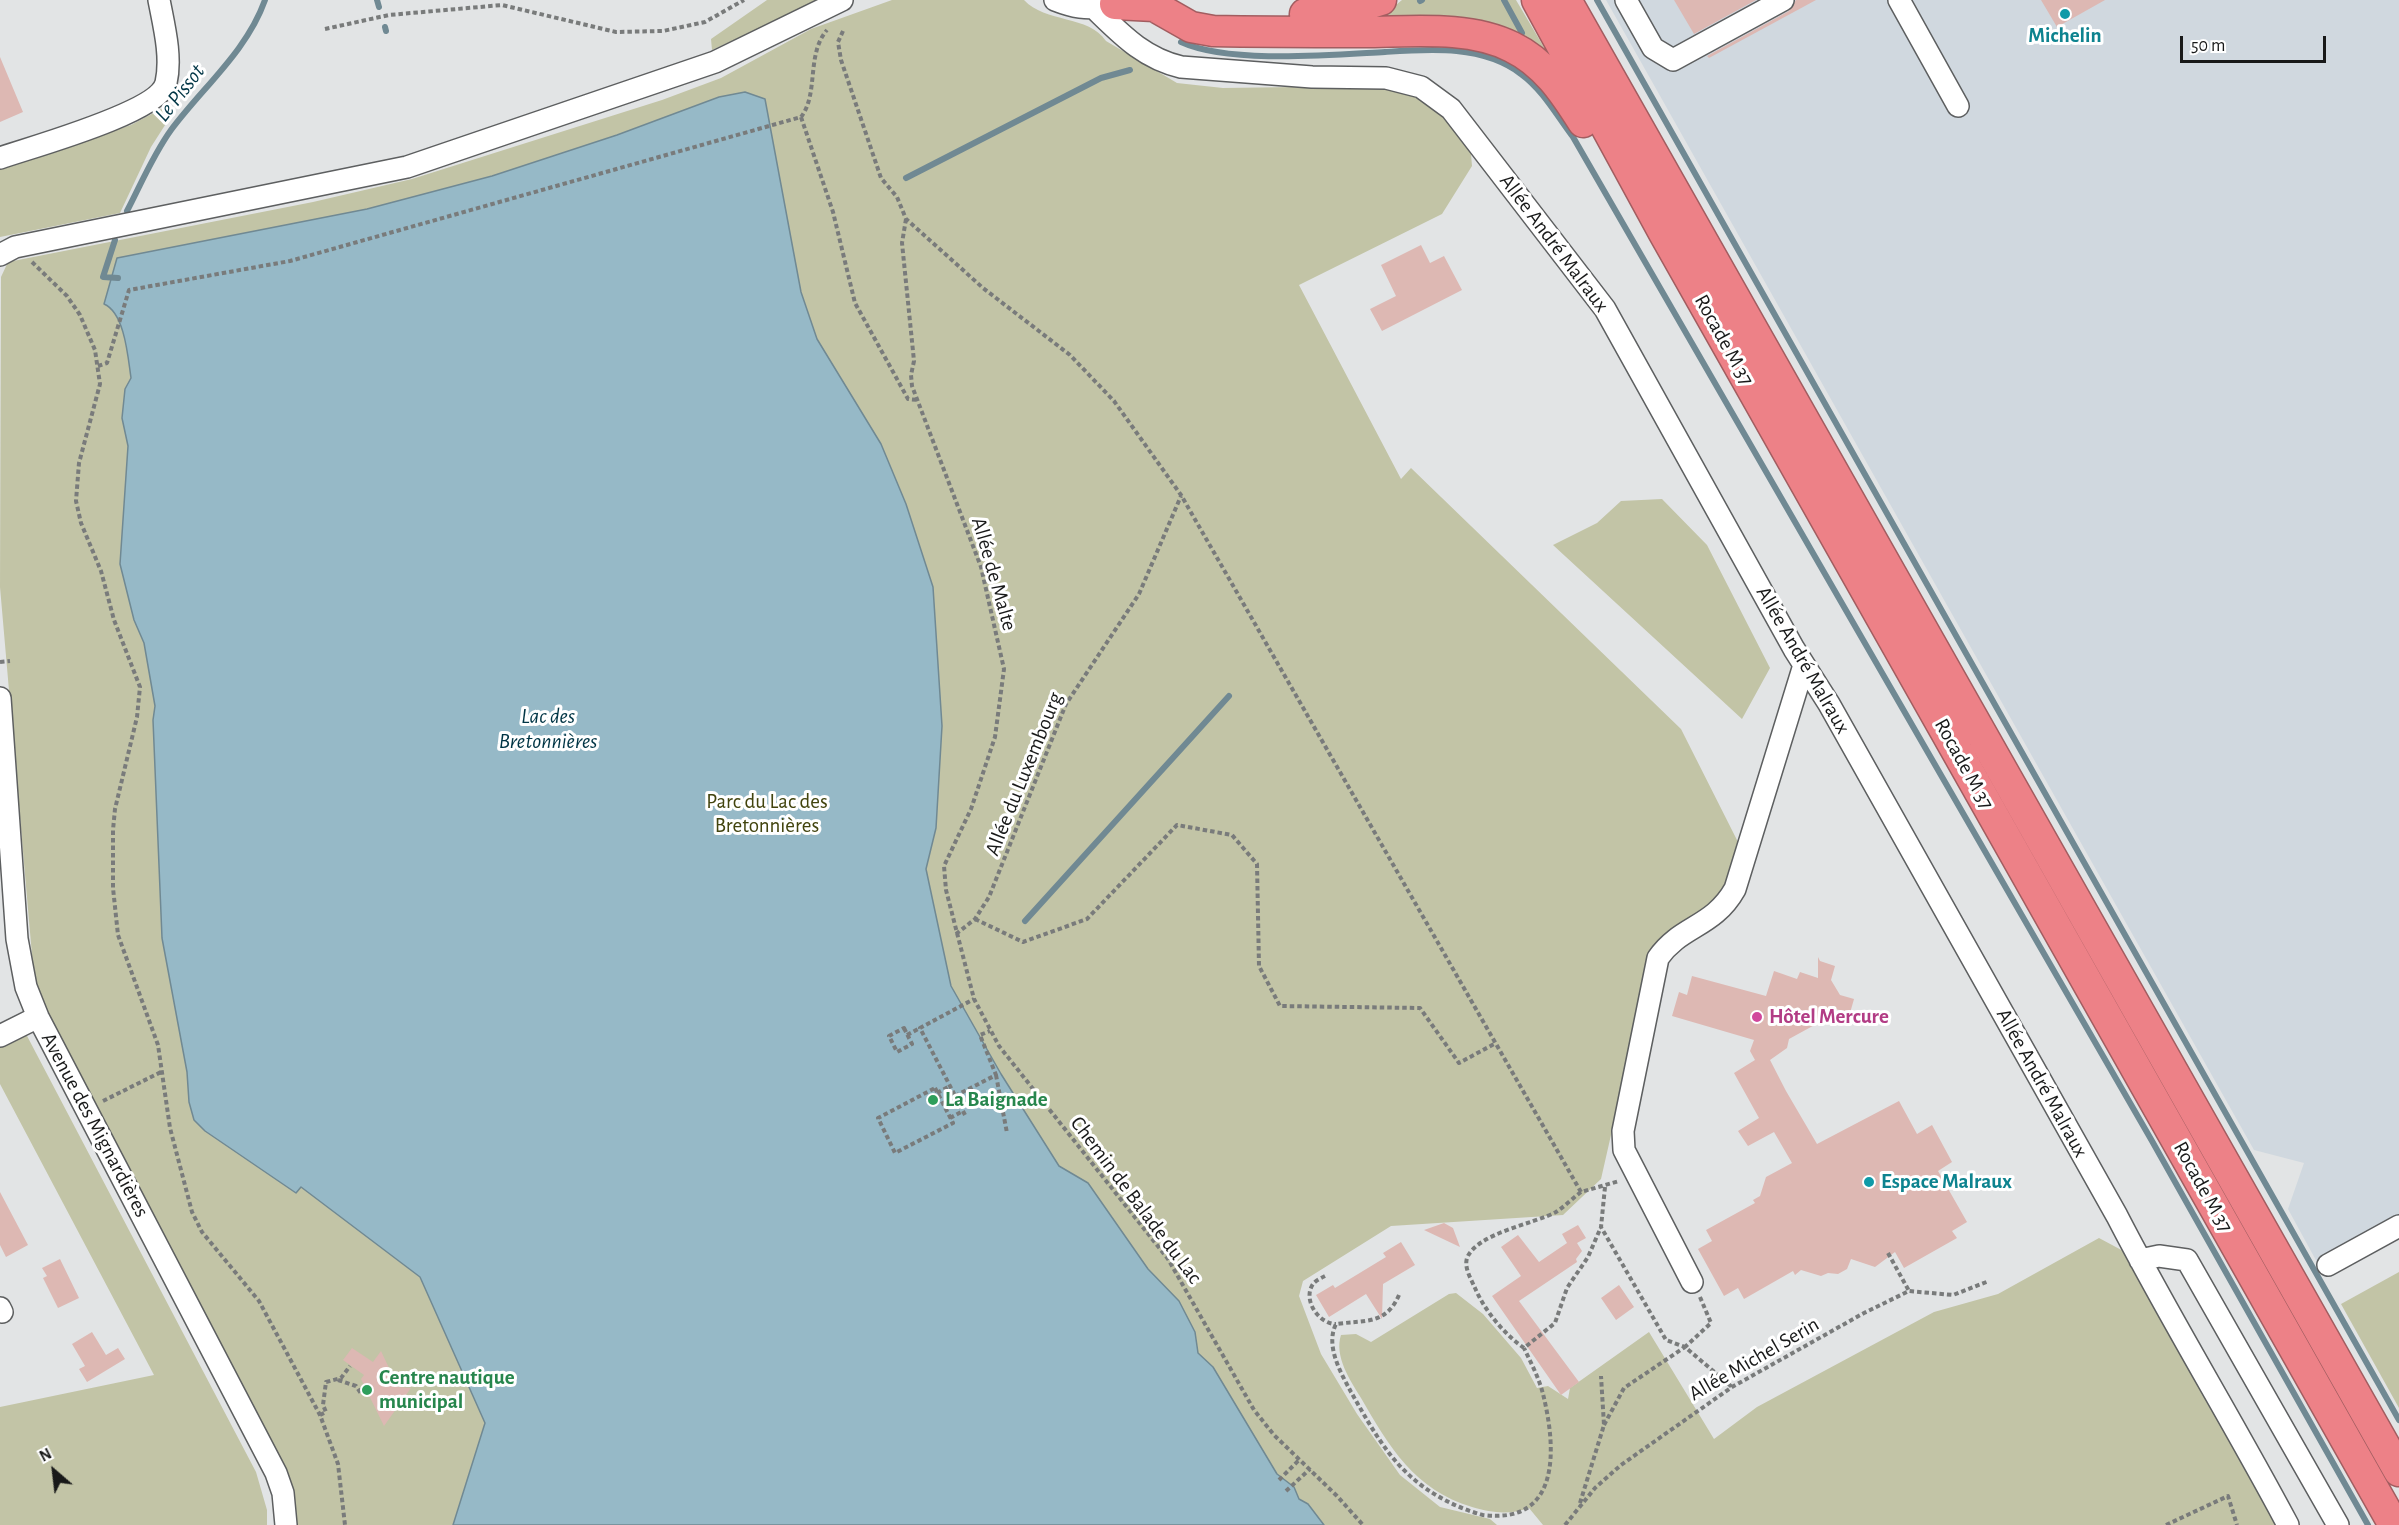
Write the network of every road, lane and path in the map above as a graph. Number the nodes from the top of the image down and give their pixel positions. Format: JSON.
{"nodes":[{"id":1,"x":159,"y":0,"type":"edge"},
{"id":2,"x":744,"y":0,"type":"edge"},
{"id":3,"x":842,"y":0,"type":"edge"},
{"id":4,"x":1055,"y":0,"type":"edge"},
{"id":5,"x":1185,"y":0,"type":"edge"},
{"id":6,"x":1381,"y":0,"type":"edge"},
{"id":7,"x":1537,"y":0,"type":"edge"},
{"id":8,"x":1566,"y":0,"type":"edge"},
{"id":9,"x":1626,"y":0,"type":"edge"},
{"id":10,"x":1783,"y":0,"type":"edge"},
{"id":11,"x":1899,"y":0,"type":"edge"},
{"id":12,"x":1110,"y":4,"type":"edge"},
{"id":13,"x":830,"y":27,"type":"dead end"},
{"id":14,"x":325,"y":29,"type":"dead end"},
{"id":15,"x":843,"y":31,"type":"dead end"},
{"id":16,"x":1958,"y":106,"type":"dead end"},
{"id":17,"x":801,"y":117,"type":"junction"},
{"id":18,"x":0,"y":158,"type":"edge"},
{"id":19,"x":906,"y":219,"type":"junction"},
{"id":20,"x":1664,"y":233,"type":"junction"},
{"id":21,"x":0,"y":255,"type":"edge"},
{"id":22,"x":25,"y":255,"type":"dead end"},
{"id":23,"x":98,"y":366,"type":"junction"},
{"id":24,"x":919,"y":400,"type":"junction"},
{"id":25,"x":1181,"y":495,"type":"junction"},
{"id":26,"x":10,"y":661,"type":"dead end"},
{"id":27,"x":0,"y":662,"type":"edge"},
{"id":28,"x":1804,"y":665,"type":"junction"},
{"id":29,"x":0,"y":698,"type":"edge"},
{"id":30,"x":975,"y":919,"type":"junction"},
{"id":31,"x":956,"y":934,"type":"junction"},
{"id":32,"x":974,"y":999,"type":"junction"},
{"id":33,"x":38,"y":1017,"type":"junction"},
{"id":34,"x":920,"y":1028,"type":"junction"},
{"id":35,"x":990,"y":1031,"type":"junction"},
{"id":36,"x":907,"y":1035,"type":"junction"},
{"id":37,"x":0,"y":1036,"type":"edge"},
{"id":38,"x":1496,"y":1043,"type":"junction"},
{"id":39,"x":163,"y":1071,"type":"junction"},
{"id":40,"x":996,"y":1075,"type":"junction"},
{"id":41,"x":950,"y":1086,"type":"junction"},
{"id":42,"x":938,"y":1093,"type":"junction"},
{"id":43,"x":955,"y":1096,"type":"junction"},
{"id":44,"x":100,"y":1102,"type":"dead end"},
{"id":45,"x":950,"y":1118,"type":"junction"},
{"id":46,"x":1007,"y":1133,"type":"dead end"},
{"id":47,"x":1637,"y":1174,"type":"junction"},
{"id":48,"x":1605,"y":1187,"type":"junction"},
{"id":49,"x":1581,"y":1192,"type":"junction"},
{"id":50,"x":2399,"y":1226,"type":"edge"},
{"id":51,"x":1600,"y":1227,"type":"junction"},
{"id":52,"x":1888,"y":1253,"type":"dead end"},
{"id":53,"x":2140,"y":1260,"type":"junction"},
{"id":54,"x":2328,"y":1265,"type":"dead end"},
{"id":55,"x":1324,"y":1276,"type":"dead end"},
{"id":56,"x":1989,"y":1281,"type":"dead end"},
{"id":57,"x":1692,"y":1282,"type":"joint"},
{"id":58,"x":1909,"y":1291,"type":"junction"},
{"id":59,"x":1399,"y":1295,"type":"dead end"},
{"id":60,"x":1336,"y":1324,"type":"junction"},
{"id":61,"x":1685,"y":1347,"type":"junction"},
{"id":62,"x":1524,"y":1348,"type":"junction"},
{"id":63,"x":350,"y":1366,"type":"dead end"},
{"id":64,"x":1601,"y":1376,"type":"dead end"},
{"id":65,"x":338,"y":1380,"type":"junction"},
{"id":66,"x":1732,"y":1387,"type":"junction"},
{"id":67,"x":362,"y":1395,"type":"dead end"},
{"id":68,"x":320,"y":1415,"type":"junction"},
{"id":69,"x":1604,"y":1425,"type":"junction"},
{"id":70,"x":1300,"y":1459,"type":"junction"},
{"id":71,"x":1310,"y":1469,"type":"junction"},
{"id":72,"x":2399,"y":1471,"type":"edge"},
{"id":73,"x":1279,"y":1480,"type":"dead end"},
{"id":74,"x":1286,"y":1491,"type":"dead end"},
{"id":75,"x":1579,"y":1507,"type":"junction"},
{"id":76,"x":286,"y":1525,"type":"edge"},
{"id":77,"x":345,"y":1525,"type":"edge"},
{"id":78,"x":1363,"y":1525,"type":"edge"},
{"id":79,"x":1565,"y":1525,"type":"edge"},
{"id":80,"x":2166,"y":1525,"type":"edge"},
{"id":81,"x":2237,"y":1525,"type":"edge"},
{"id":82,"x":2288,"y":1525,"type":"edge"},
{"id":83,"x":2338,"y":1525,"type":"edge"},
{"id":84,"x":2394,"y":1525,"type":"edge"}],
"edges":[{"from":1,"to":18,"type":"street"},
{"from":2,"to":14,"type":"path"},
{"from":3,"to":21,"type":"street"},
{"from":4,"to":12,"type":"street"},
{"from":5,"to":6,"type":"highway"},
{"from":7,"to":20,"type":"highway","name":"Rocade M 37"},
{"from":8,"to":72,"type":"highway","name":"Rocade M 37"},
{"from":9,"to":10,"type":"street"},
{"from":11,"to":16,"type":"street"},
{"from":12,"to":20,"type":"highway"},
{"from":12,"to":28,"type":"street","name":"Allée André Malraux"},
{"from":13,"to":17,"type":"path"},
{"from":15,"to":19,"type":"path"},
{"from":17,"to":23,"type":"path"},
{"from":17,"to":24,"type":"path"},
{"from":19,"to":24,"type":"path","name":"Allée de Malte"},
{"from":19,"to":25,"type":"path"},
{"from":20,"to":84,"type":"highway","name":"Rocade M 37"},
{"from":22,"to":23,"type":"path"},
{"from":23,"to":39,"type":"path"},
{"from":24,"to":31,"type":"path","name":"Allée de Malte"},
{"from":25,"to":30,"type":"path","name":"Allée du Luxembourg"},
{"from":25,"to":38,"type":"path"},
{"from":26,"to":27,"type":"path"},
{"from":28,"to":47,"type":"street"},
{"from":28,"to":53,"type":"street","name":"Allée André Malraux"},
{"from":29,"to":33,"type":"street","name":"Avenue des Mignardières"},
{"from":30,"to":31,"type":"path","name":"Allée du Luxembourg"},
{"from":30,"to":38,"type":"path"},
{"from":31,"to":32,"type":"path","name":"Chemin de Balade du Lac"},
{"from":32,"to":34,"type":"path"},
{"from":32,"to":35,"type":"path","name":"Chemin de Balade du Lac"},
{"from":33,"to":37,"type":"street"},
{"from":33,"to":76,"type":"street","name":"Avenue des Mignardières"},
{"from":34,"to":36,"type":"path"},
{"from":34,"to":41,"type":"path"},
{"from":35,"to":40,"type":"path"},
{"from":35,"to":70,"type":"path","name":"Chemin de Balade du Lac"},
{"from":36,"to":36,"type":"path"},
{"from":38,"to":49,"type":"path"},
{"from":39,"to":44,"type":"path"},
{"from":39,"to":68,"type":"path"},
{"from":40,"to":43,"type":"path"},
{"from":40,"to":46,"type":"path"},
{"from":41,"to":42,"type":"path"},
{"from":41,"to":43,"type":"path"},
{"from":42,"to":45,"type":"path"},
{"from":42,"to":45,"type":"path"},
{"from":43,"to":45,"type":"path"},
{"from":47,"to":48,"type":"path"},
{"from":47,"to":57,"type":"street"},
{"from":48,"to":49,"type":"path"},
{"from":48,"to":51,"type":"path"},
{"from":49,"to":62,"type":"path"},
{"from":50,"to":54,"type":"street"},
{"from":51,"to":61,"type":"path"},
{"from":51,"to":62,"type":"path"},
{"from":52,"to":58,"type":"path"},
{"from":53,"to":82,"type":"street","name":"Allée André Malraux"},
{"from":53,"to":83,"type":"street"},
{"from":55,"to":60,"type":"path"},
{"from":56,"to":58,"type":"path"},
{"from":57,"to":61,"type":"path"},
{"from":58,"to":66,"type":"path","name":"Allée Michel Serin"},
{"from":59,"to":60,"type":"path"},
{"from":60,"to":62,"type":"path"},
{"from":61,"to":66,"type":"path"},
{"from":61,"to":69,"type":"path"},
{"from":63,"to":65,"type":"path"},
{"from":64,"to":69,"type":"path"},
{"from":65,"to":67,"type":"path"},
{"from":65,"to":68,"type":"path"},
{"from":66,"to":75,"type":"path","name":"Allée Michel Serin"},
{"from":68,"to":77,"type":"path"},
{"from":69,"to":75,"type":"path"},
{"from":70,"to":71,"type":"path","name":"Chemin de Balade du Lac"},
{"from":70,"to":73,"type":"path"},
{"from":71,"to":74,"type":"path"},
{"from":71,"to":78,"type":"path","name":"Chemin de Balade du Lac"},
{"from":75,"to":79,"type":"path","name":"Allée Michel Serin"},
{"from":80,"to":81,"type":"path"}]}
